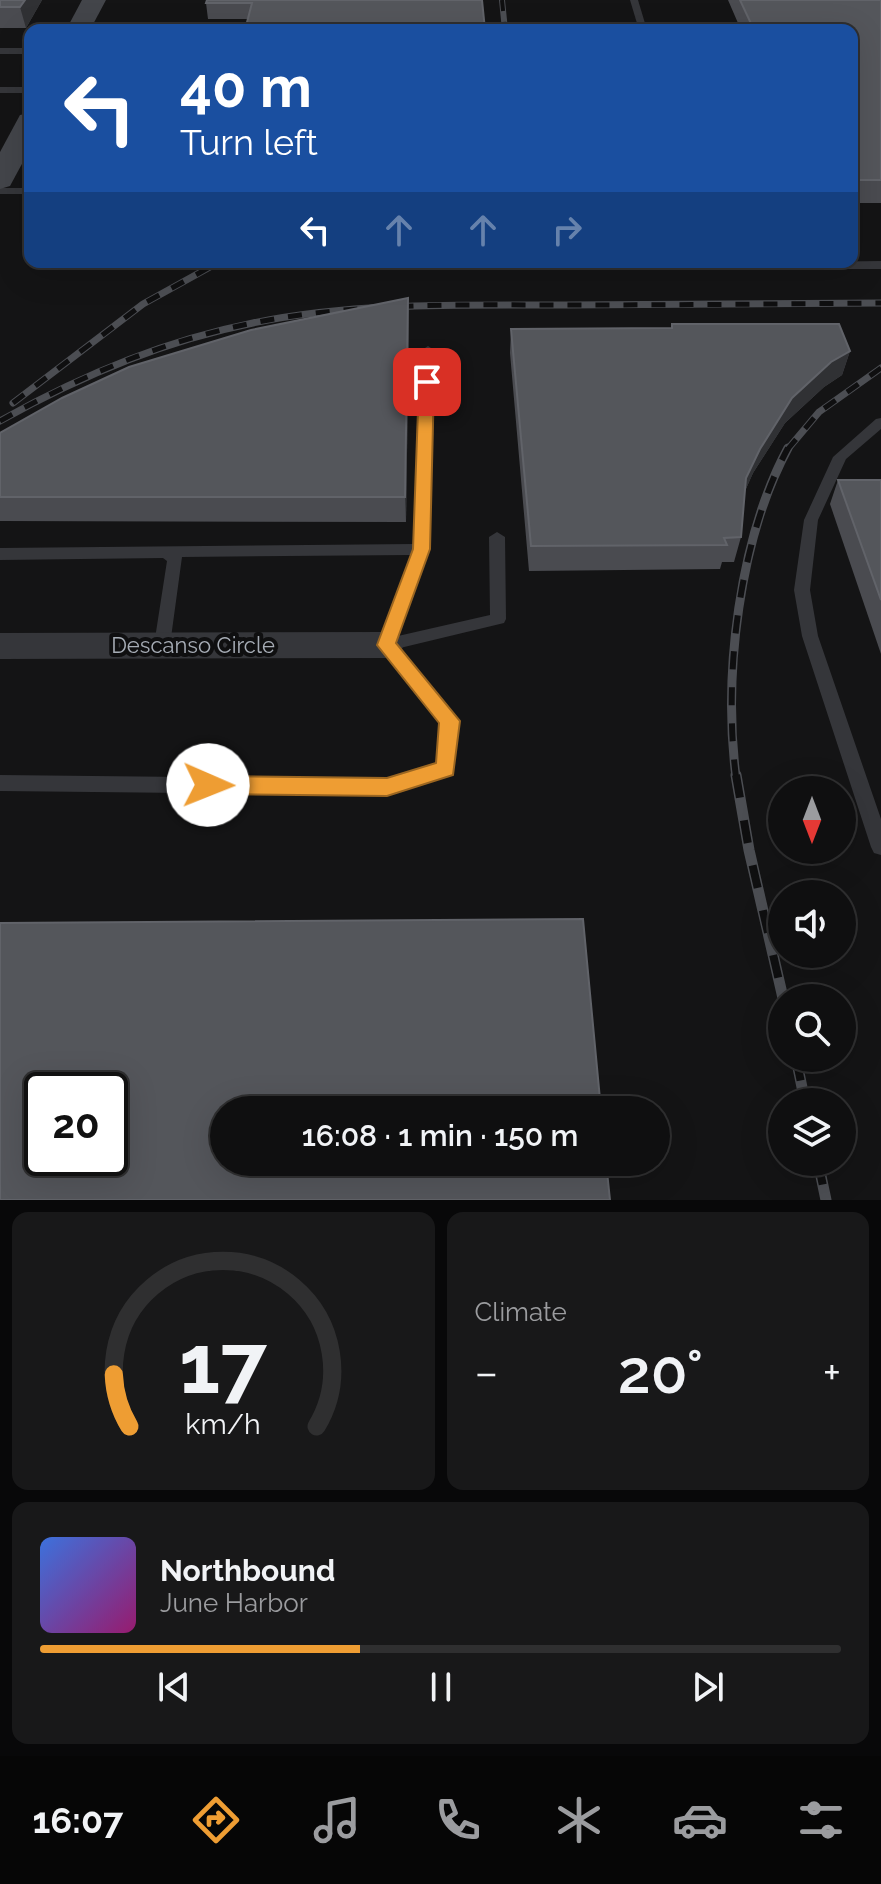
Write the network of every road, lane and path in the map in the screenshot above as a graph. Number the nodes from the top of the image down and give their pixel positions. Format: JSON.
{"nodes":[{"id":1,"x":94,"y":0,"type":"edge"},
{"id":2,"x":634,"y":0,"type":"edge"},
{"id":3,"x":81,"y":24,"type":"edge"},
{"id":4,"x":641,"y":24,"type":"edge"},
{"id":5,"x":0,"y":51,"type":"edge"},
{"id":6,"x":24,"y":51,"type":"edge"},
{"id":7,"x":0,"y":90,"type":"edge"},
{"id":8,"x":24,"y":90,"type":"edge"},
{"id":9,"x":24,"y":133,"type":"edge"},
{"id":10,"x":0,"y":180,"type":"edge"},
{"id":11,"x":0,"y":191,"type":"edge"},
{"id":12,"x":24,"y":191,"type":"edge"},
{"id":13,"x":858,"y":265,"type":"edge"},
{"id":14,"x":881,"y":265,"type":"edge"},
{"id":15,"x":428,"y":350,"type":"dead end"},
{"id":16,"x":881,"y":422,"type":"edge"},
{"id":17,"x":497,"y":537,"type":"dead end"},
{"id":18,"x":421,"y":549,"type":"junction"},
{"id":19,"x":167,"y":552,"type":"junction"},
{"id":20,"x":0,"y":554,"type":"edge"},
{"id":21,"x":162,"y":645,"type":"junction"},
{"id":22,"x":387,"y":645,"type":"junction"},
{"id":23,"x":0,"y":646,"type":"edge"},
{"id":24,"x":0,"y":783,"type":"edge"},
{"id":25,"x":881,"y":847,"type":"edge"}],
"edges":[{"from":1,"to":3,"type":"street"},
{"from":2,"to":4,"type":"lane"},
{"from":5,"to":6,"type":"lane"},
{"from":7,"to":8,"type":"lane"},
{"from":9,"to":10,"type":"street"},
{"from":11,"to":12,"type":"lane"},
{"from":13,"to":14,"type":"lane"},
{"from":15,"to":18,"type":"lane"},
{"from":16,"to":25,"type":"lane"},
{"from":17,"to":22,"type":"lane"},
{"from":18,"to":19,"type":"lane"},
{"from":18,"to":22,"type":"lane"},
{"from":19,"to":20,"type":"lane"},
{"from":19,"to":21,"type":"lane"},
{"from":21,"to":22,"type":"street","name":"Descanso Circle"},
{"from":21,"to":23,"type":"street","name":"Descanso Circle"},
{"from":22,"to":24,"type":"lane"}]}
